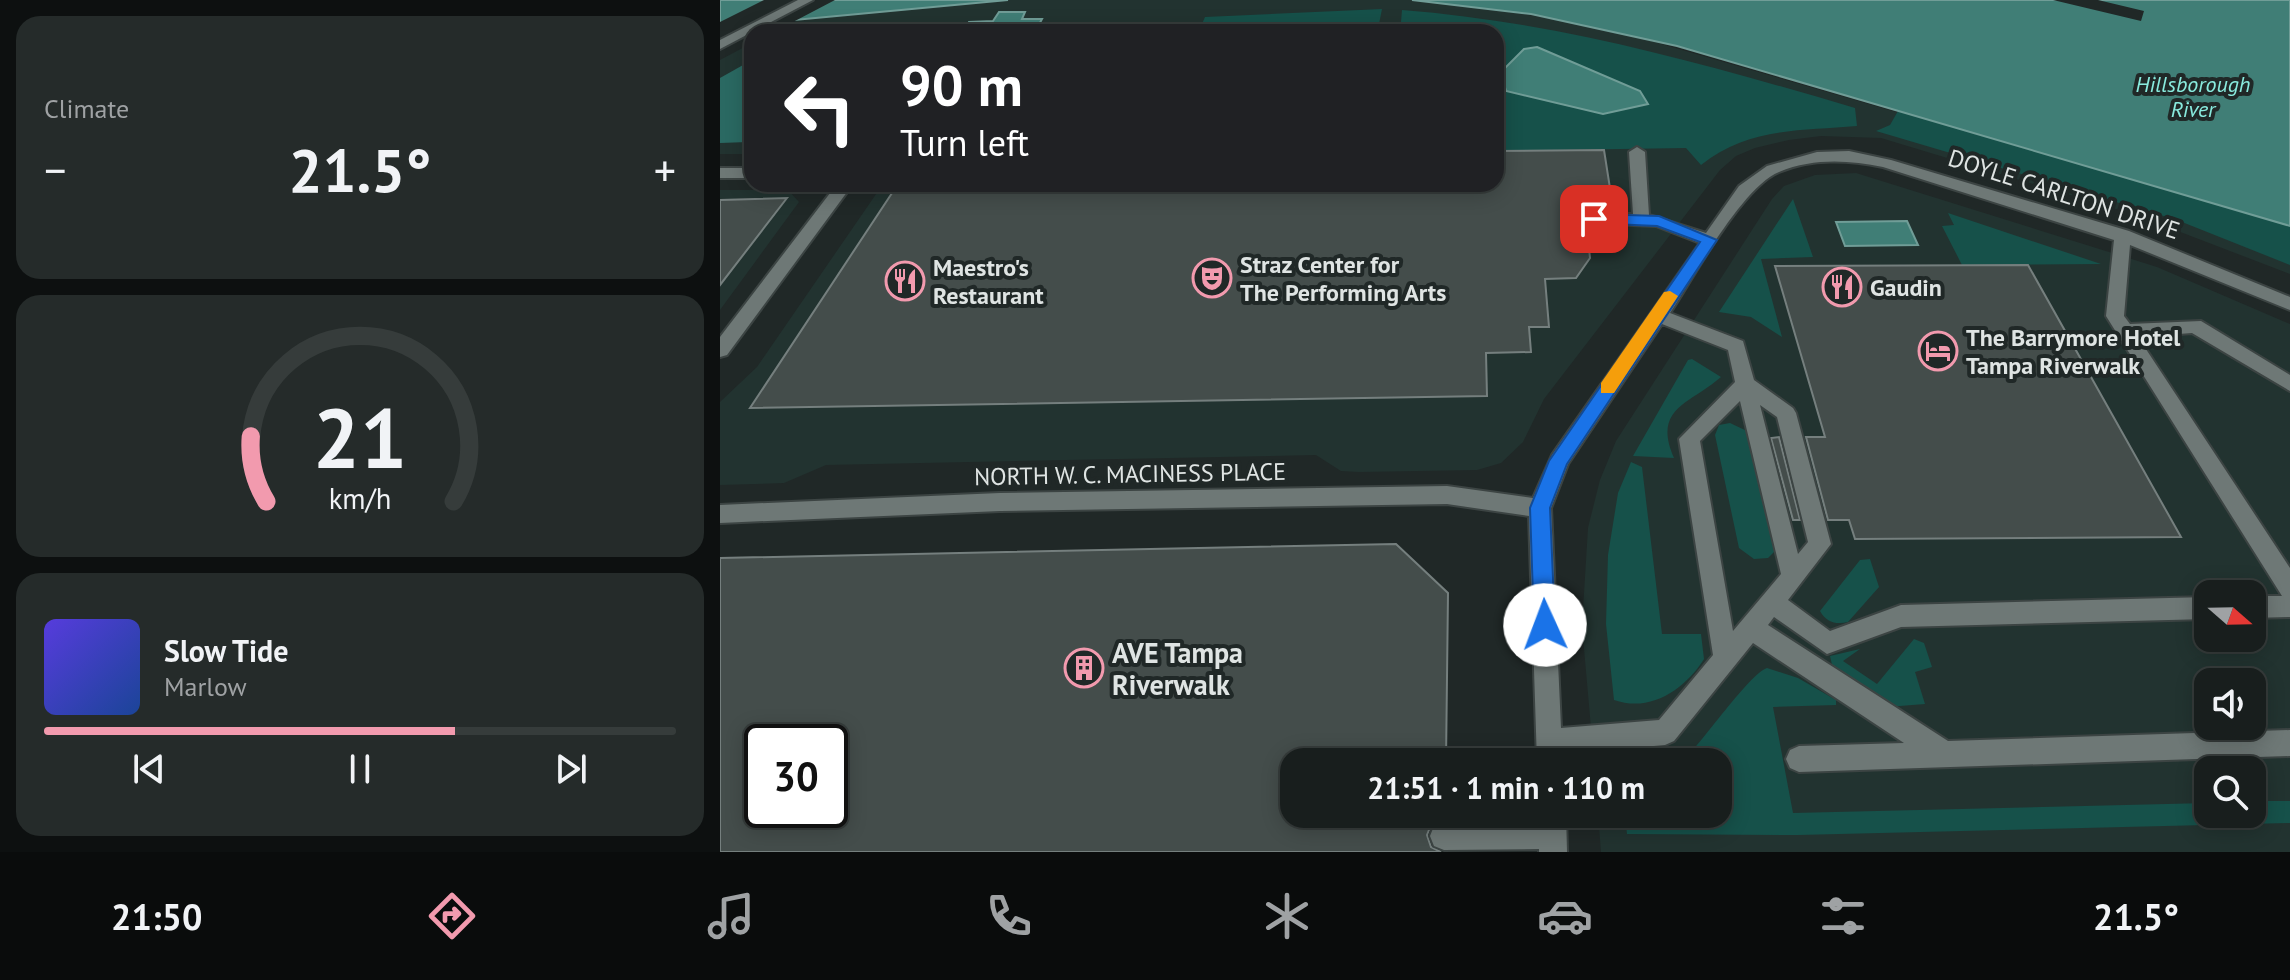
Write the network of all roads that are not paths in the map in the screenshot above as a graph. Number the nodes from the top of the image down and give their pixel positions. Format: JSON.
{"nodes":[{"id":1,"x":807,"y":0,"type":"edge"},
{"id":2,"x":761,"y":24,"type":"edge"},
{"id":3,"x":744,"y":33,"type":"edge"},
{"id":4,"x":720,"y":45,"type":"edge"},
{"id":5,"x":1637,"y":152,"type":"dead end"},
{"id":6,"x":720,"y":173,"type":"edge"},
{"id":7,"x":744,"y":173,"type":"edge"},
{"id":8,"x":839,"y":192,"type":"edge"},
{"id":9,"x":1594,"y":219,"type":"dead end"},
{"id":10,"x":1641,"y":219,"type":"junction"},
{"id":11,"x":2123,"y":235,"type":"junction"},
{"id":12,"x":1709,"y":240,"type":"junction"},
{"id":13,"x":2290,"y":304,"type":"edge"},
{"id":14,"x":1657,"y":315,"type":"junction"},
{"id":15,"x":2125,"y":331,"type":"junction"},
{"id":16,"x":720,"y":350,"type":"edge"},
{"id":17,"x":1745,"y":384,"type":"junction"},
{"id":18,"x":2290,"y":384,"type":"edge"},
{"id":19,"x":1540,"y":508,"type":"junction"},
{"id":20,"x":720,"y":514,"type":"edge"},
{"id":21,"x":1793,"y":577,"type":"junction"},
{"id":22,"x":2290,"y":588,"type":"edge"},
{"id":23,"x":1772,"y":602,"type":"junction"},
{"id":24,"x":2290,"y":606,"type":"edge"},
{"id":25,"x":2266,"y":607,"type":"edge"},
{"id":26,"x":2194,"y":608,"type":"edge"},
{"id":27,"x":1751,"y":628,"type":"junction"},
{"id":28,"x":1726,"y":658,"type":"junction"},
{"id":29,"x":2290,"y":743,"type":"edge"},
{"id":30,"x":1550,"y":748,"type":"edge"},
{"id":31,"x":1573,"y":748,"type":"edge"},
{"id":32,"x":1944,"y":754,"type":"junction"},
{"id":33,"x":1799,"y":759,"type":"dead end"},
{"id":34,"x":1553,"y":834,"type":"edge"},
{"id":35,"x":1444,"y":836,"type":"dead end"}],
"edges":[{"from":1,"to":2,"type":"street"},
{"from":3,"to":4,"type":"street"},
{"from":5,"to":10,"type":"street"},
{"from":6,"to":7,"type":"street"},
{"from":8,"to":16,"type":"street"},
{"from":9,"to":10,"type":"street"},
{"from":10,"to":12,"type":"street"},
{"from":11,"to":12,"type":"street","name":"DOYLE CARLTON DRIVE"},
{"from":11,"to":13,"type":"street","name":"DOYLE CARLTON DRIVE"},
{"from":11,"to":15,"type":"street"},
{"from":12,"to":14,"type":"street","name":"DOYLE CARLTON DRIVE"},
{"from":14,"to":17,"type":"street"},
{"from":14,"to":19,"type":"street","name":"DOYLE CARLTON DRIVE"},
{"from":15,"to":18,"type":"street"},
{"from":15,"to":22,"type":"street"},
{"from":17,"to":21,"type":"street"},
{"from":17,"to":21,"type":"street"},
{"from":17,"to":28,"type":"street"},
{"from":19,"to":20,"type":"street","name":"NORTH W. C. MACINESS PLACE"},
{"from":19,"to":30,"type":"street"},
{"from":21,"to":23,"type":"street"},
{"from":23,"to":26,"type":"street"},
{"from":23,"to":27,"type":"street"},
{"from":24,"to":25,"type":"street"},
{"from":27,"to":28,"type":"street"},
{"from":27,"to":32,"type":"street"},
{"from":28,"to":31,"type":"street"},
{"from":29,"to":32,"type":"street"},
{"from":32,"to":33,"type":"street"},
{"from":34,"to":35,"type":"street"}]}
